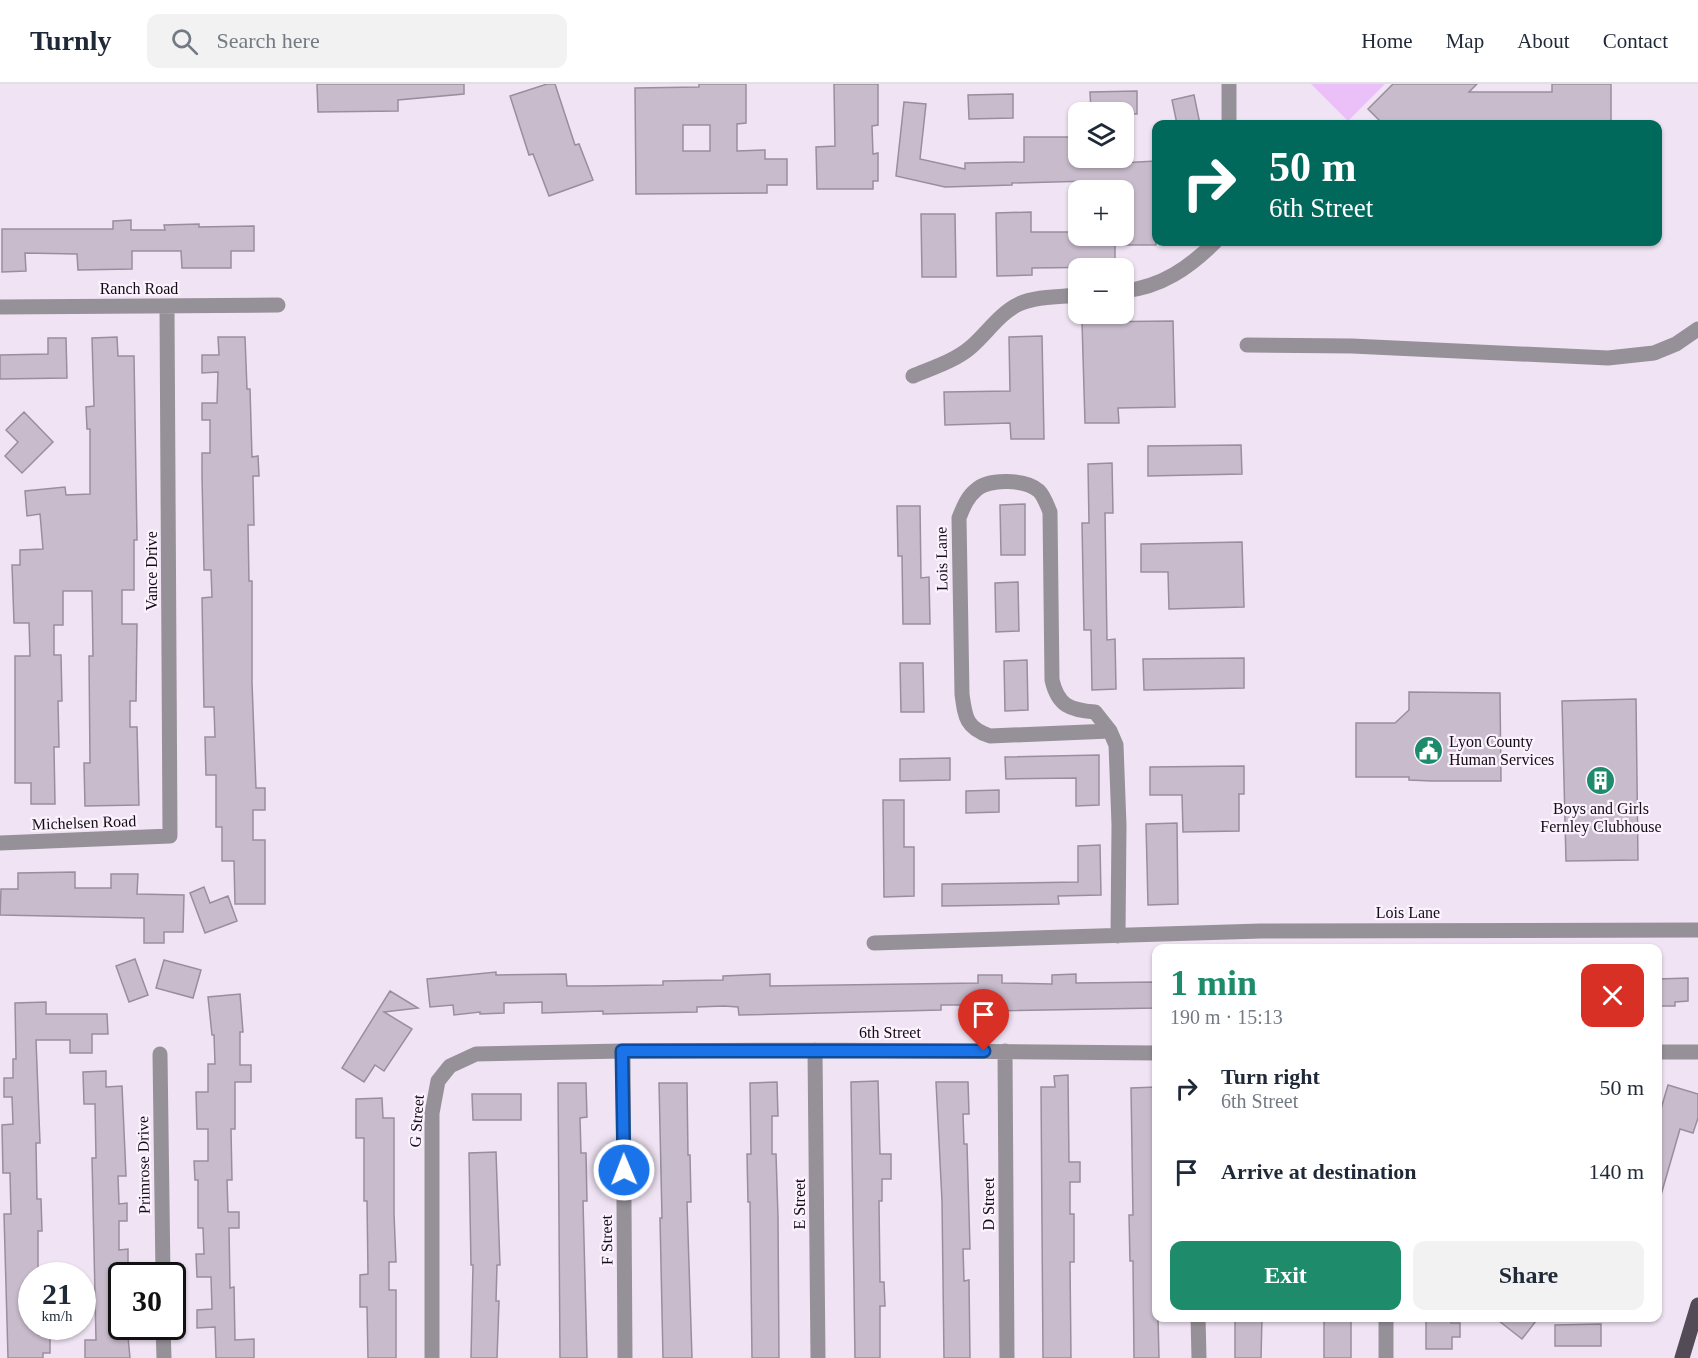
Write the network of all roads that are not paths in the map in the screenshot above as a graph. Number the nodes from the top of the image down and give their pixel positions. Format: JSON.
{"nodes":[{"id":1,"x":1229,"y":84,"type":"edge"},
{"id":2,"x":1229,"y":120,"type":"edge"},
{"id":3,"x":1211,"y":246,"type":"edge"},
{"id":4,"x":1134,"y":290,"type":"edge"},
{"id":5,"x":1068,"y":296,"type":"edge"},
{"id":6,"x":278,"y":305,"type":"dead end"},
{"id":7,"x":0,"y":306,"type":"edge"},
{"id":8,"x":167,"y":307,"type":"junction"},
{"id":9,"x":1698,"y":329,"type":"edge"},
{"id":10,"x":1247,"y":345,"type":"dead end"},
{"id":11,"x":914,"y":376,"type":"dead end"},
{"id":12,"x":1110,"y":731,"type":"junction"},
{"id":13,"x":170,"y":836,"type":"joint"},
{"id":14,"x":0,"y":843,"type":"edge"},
{"id":15,"x":1698,"y":930,"type":"edge"},
{"id":16,"x":1118,"y":936,"type":"junction"},
{"id":17,"x":874,"y":943,"type":"dead end"},
{"id":18,"x":816,"y":1050,"type":"junction"},
{"id":19,"x":622,"y":1051,"type":"junction"},
{"id":20,"x":1005,"y":1051,"type":"junction"},
{"id":21,"x":1662,"y":1052,"type":"edge"},
{"id":22,"x":1698,"y":1052,"type":"edge"},
{"id":23,"x":1152,"y":1053,"type":"edge"},
{"id":24,"x":160,"y":1054,"type":"dead end"},
{"id":25,"x":163,"y":1262,"type":"edge"},
{"id":26,"x":1698,"y":1305,"type":"edge"},
{"id":27,"x":1198,"y":1322,"type":"edge"},
{"id":28,"x":1386,"y":1322,"type":"edge"},
{"id":29,"x":163,"y":1340,"type":"edge"},
{"id":30,"x":164,"y":1358,"type":"edge"},
{"id":31,"x":432,"y":1358,"type":"edge"},
{"id":32,"x":625,"y":1358,"type":"edge"},
{"id":33,"x":818,"y":1358,"type":"edge"},
{"id":34,"x":1007,"y":1358,"type":"edge"},
{"id":35,"x":1199,"y":1358,"type":"edge"},
{"id":36,"x":1386,"y":1358,"type":"edge"},
{"id":37,"x":1682,"y":1358,"type":"edge"}],
"edges":[{"from":1,"to":2,"type":"street"},
{"from":3,"to":4,"type":"street"},
{"from":5,"to":11,"type":"street"},
{"from":6,"to":8,"type":"street","name":"Ranch Road"},
{"from":7,"to":8,"type":"street","name":"Ranch Road"},
{"from":8,"to":13,"type":"street","name":"Vance Drive"},
{"from":9,"to":10,"type":"street"},
{"from":12,"to":12,"type":"street","name":"Lois Lane"},
{"from":12,"to":16,"type":"street"},
{"from":13,"to":14,"type":"street","name":"Michelsen Road"},
{"from":15,"to":16,"type":"street","name":"Lois Lane"},
{"from":16,"to":17,"type":"street","name":"Lois Lane"},
{"from":18,"to":19,"type":"street","name":"6th Street"},
{"from":18,"to":20,"type":"street","name":"6th Street"},
{"from":18,"to":33,"type":"street","name":"E Street"},
{"from":19,"to":31,"type":"street","name":"G Street"},
{"from":19,"to":32,"type":"street","name":"F Street"},
{"from":20,"to":23,"type":"street","name":"6th Street"},
{"from":20,"to":34,"type":"street","name":"D Street"},
{"from":21,"to":22,"type":"street"},
{"from":24,"to":25,"type":"street","name":"Primrose Drive"},
{"from":26,"to":37,"type":"main road"},
{"from":27,"to":35,"type":"street"},
{"from":28,"to":36,"type":"street"},
{"from":29,"to":30,"type":"street"}]}
